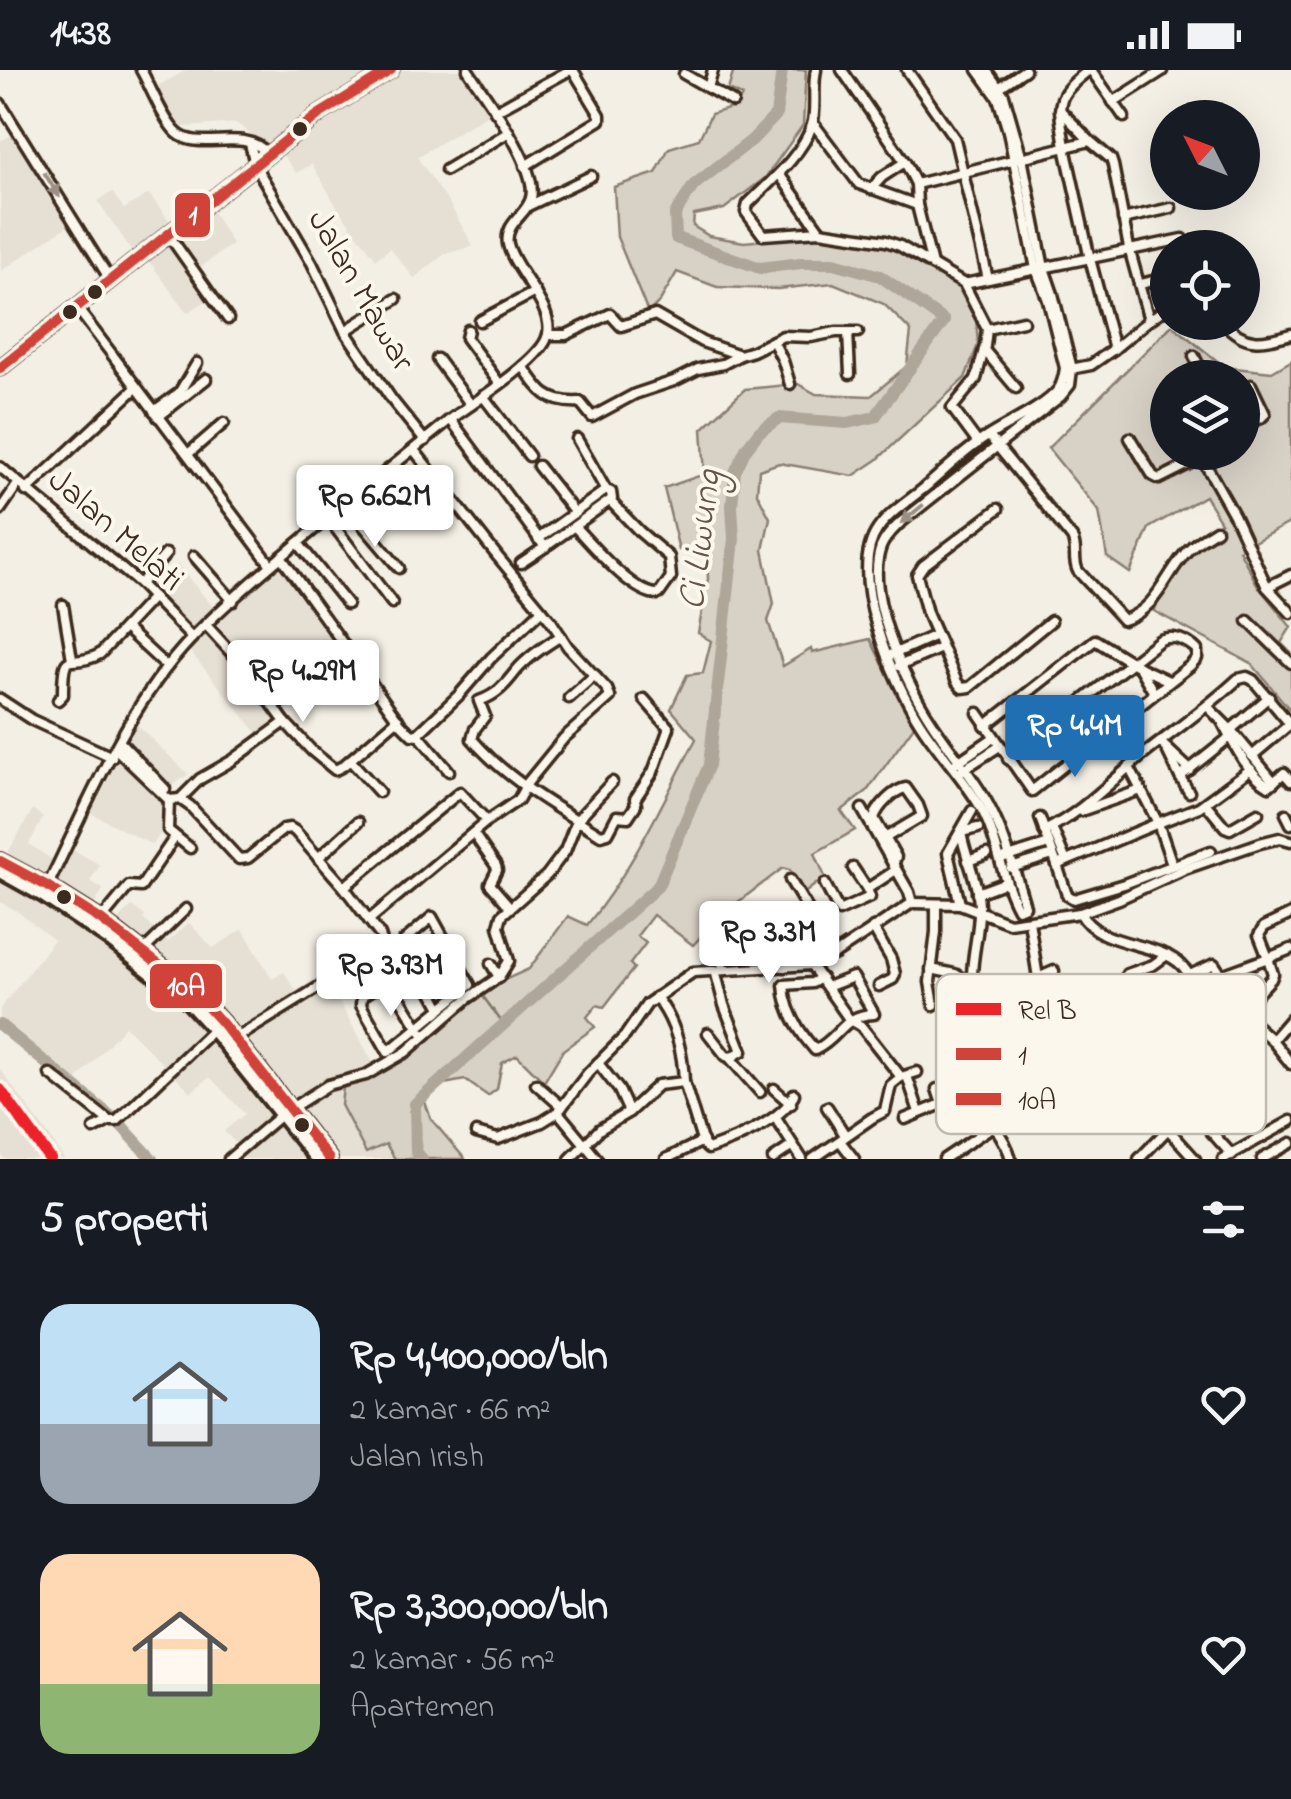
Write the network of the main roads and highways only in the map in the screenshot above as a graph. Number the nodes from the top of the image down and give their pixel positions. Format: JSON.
{"nodes":[{"id":1,"x":390,"y":70,"type":"edge"},
{"id":2,"x":0,"y":368,"type":"edge"},
{"id":3,"x":0,"y":861,"type":"edge"},
{"id":4,"x":0,"y":871,"type":"edge"},
{"id":5,"x":45,"y":891,"type":"junction"},
{"id":6,"x":217,"y":1026,"type":"junction"},
{"id":7,"x":286,"y":1112,"type":"junction"},
{"id":8,"x":317,"y":1159,"type":"edge"},
{"id":9,"x":328,"y":1159,"type":"edge"}],
"edges":[{"from":1,"to":2,"type":"main road"},
{"from":3,"to":5,"type":"main road"},
{"from":4,"to":5,"type":"main road"},
{"from":5,"to":6,"type":"main road"},
{"from":5,"to":6,"type":"main road"},
{"from":6,"to":7,"type":"main road"},
{"from":6,"to":7,"type":"main road"},
{"from":7,"to":8,"type":"main road"},
{"from":7,"to":9,"type":"main road"}]}
